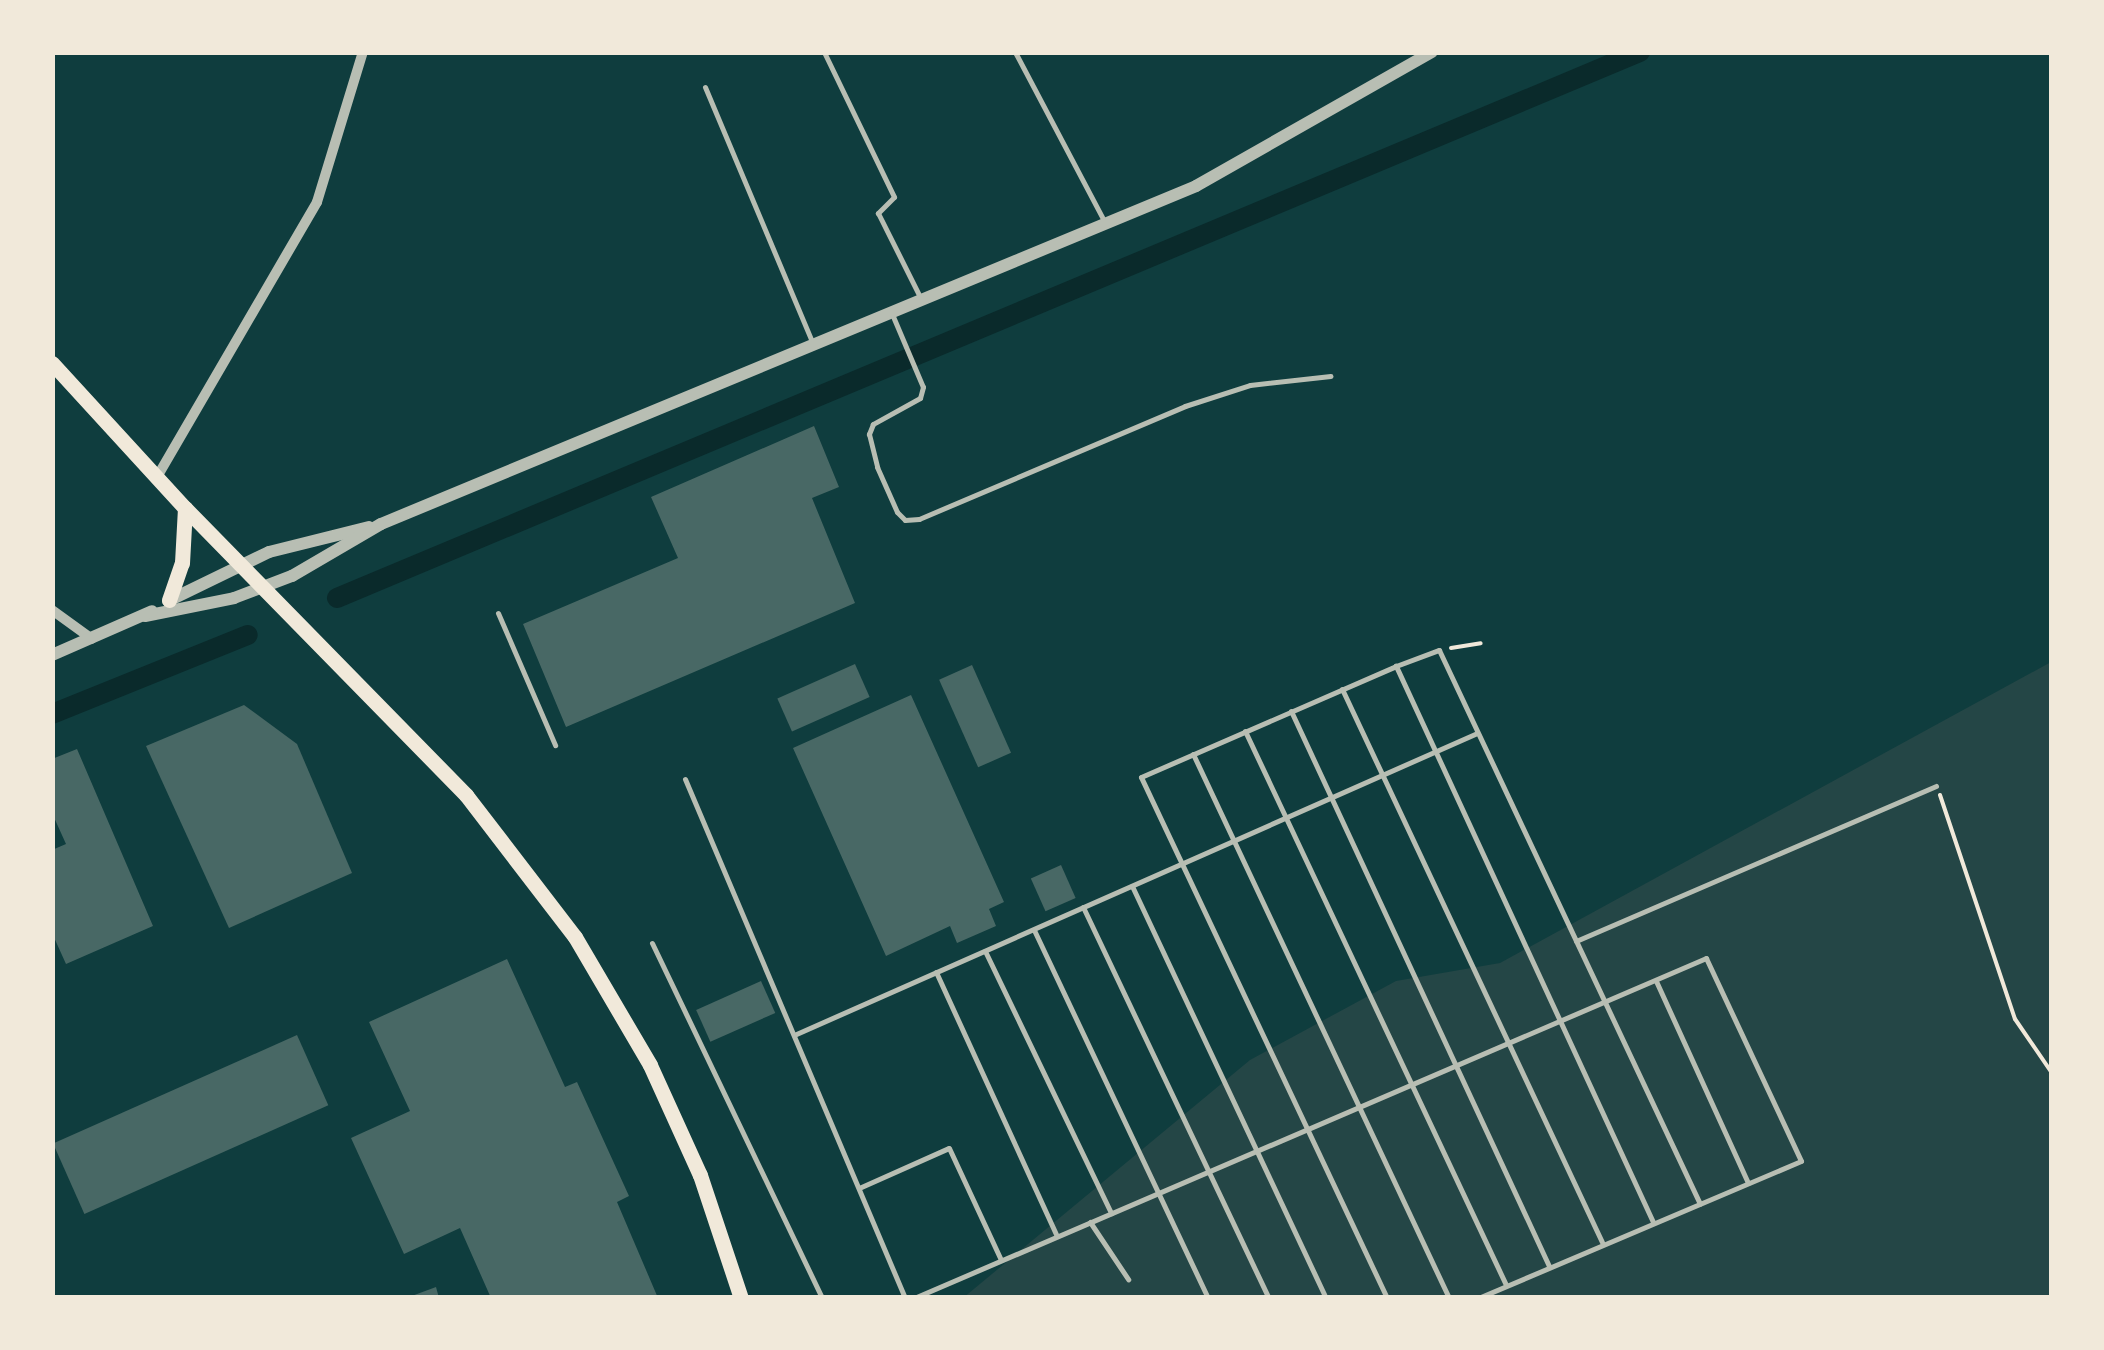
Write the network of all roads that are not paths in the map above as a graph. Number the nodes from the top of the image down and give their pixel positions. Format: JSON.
{"nodes":[{"id":1,"x":363,"y":52,"type":"edge"},
{"id":2,"x":824,"y":52,"type":"edge"},
{"id":3,"x":1015,"y":52,"type":"edge"},
{"id":4,"x":1432,"y":52,"type":"edge"},
{"id":5,"x":705,"y":87,"type":"dead end"},
{"id":6,"x":1105,"y":224,"type":"junction"},
{"id":7,"x":922,"y":300,"type":"junction"},
{"id":8,"x":891,"y":312,"type":"junction"},
{"id":9,"x":813,"y":345,"type":"junction"},
{"id":10,"x":52,"y":363,"type":"edge"},
{"id":11,"x":1330,"y":376,"type":"dead end"},
{"id":12,"x":158,"y":477,"type":"junction"},
{"id":13,"x":185,"y":508,"type":"junction"},
{"id":14,"x":381,"y":524,"type":"junction"},
{"id":15,"x":240,"y":564,"type":"junction"},
{"id":16,"x":265,"y":587,"type":"junction"},
{"id":17,"x":169,"y":600,"type":"junction"},
{"id":18,"x":52,"y":610,"type":"edge"},
{"id":19,"x":498,"y":613,"type":"dead end"},
{"id":20,"x":145,"y":616,"type":"junction"},
{"id":21,"x":92,"y":639,"type":"junction"},
{"id":22,"x":52,"y":656,"type":"edge"},
{"id":23,"x":1396,"y":666,"type":"junction"},
{"id":24,"x":1342,"y":688,"type":"junction"},
{"id":25,"x":1291,"y":711,"type":"junction"},
{"id":26,"x":1244,"y":731,"type":"junction"},
{"id":27,"x":1477,"y":733,"type":"junction"},
{"id":28,"x":554,"y":745,"type":"dead end"},
{"id":29,"x":1436,"y":752,"type":"junction"},
{"id":30,"x":1193,"y":754,"type":"junction"},
{"id":31,"x":1384,"y":775,"type":"junction"},
{"id":32,"x":685,"y":779,"type":"dead end"},
{"id":33,"x":1936,"y":786,"type":"road end"},
{"id":34,"x":1330,"y":798,"type":"junction"},
{"id":35,"x":1285,"y":818,"type":"junction"},
{"id":36,"x":1235,"y":840,"type":"junction"},
{"id":37,"x":1184,"y":863,"type":"junction"},
{"id":38,"x":1132,"y":886,"type":"junction"},
{"id":39,"x":1083,"y":907,"type":"junction"},
{"id":40,"x":1034,"y":929,"type":"junction"},
{"id":41,"x":1576,"y":941,"type":"junction"},
{"id":42,"x":652,"y":944,"type":"dead end"},
{"id":43,"x":984,"y":951,"type":"junction"},
{"id":44,"x":936,"y":972,"type":"junction"},
{"id":45,"x":1656,"y":981,"type":"junction"},
{"id":46,"x":1604,"y":1001,"type":"junction"},
{"id":47,"x":1562,"y":1020,"type":"junction"},
{"id":48,"x":794,"y":1035,"type":"junction"},
{"id":49,"x":1508,"y":1042,"type":"junction"},
{"id":50,"x":1458,"y":1064,"type":"junction"},
{"id":51,"x":1411,"y":1084,"type":"junction"},
{"id":52,"x":1360,"y":1106,"type":"junction"},
{"id":53,"x":1308,"y":1129,"type":"junction"},
{"id":54,"x":1255,"y":1150,"type":"junction"},
{"id":55,"x":1208,"y":1172,"type":"junction"},
{"id":56,"x":1748,"y":1184,"type":"junction"},
{"id":57,"x":858,"y":1188,"type":"junction"},
{"id":58,"x":1158,"y":1193,"type":"junction"},
{"id":59,"x":1700,"y":1204,"type":"junction"},
{"id":60,"x":1111,"y":1213,"type":"junction"},
{"id":61,"x":1090,"y":1222,"type":"junction"},
{"id":62,"x":1653,"y":1222,"type":"junction"},
{"id":63,"x":1058,"y":1236,"type":"junction"},
{"id":64,"x":1603,"y":1243,"type":"junction"},
{"id":65,"x":1001,"y":1260,"type":"junction"},
{"id":66,"x":1550,"y":1266,"type":"junction"},
{"id":67,"x":1128,"y":1279,"type":"dead end"},
{"id":68,"x":1506,"y":1286,"type":"junction"},
{"id":69,"x":740,"y":1298,"type":"edge"},
{"id":70,"x":822,"y":1298,"type":"edge"},
{"id":71,"x":905,"y":1298,"type":"edge"},
{"id":72,"x":914,"y":1298,"type":"edge"},
{"id":73,"x":1208,"y":1298,"type":"edge"},
{"id":74,"x":1270,"y":1298,"type":"edge"},
{"id":75,"x":1326,"y":1298,"type":"edge"},
{"id":76,"x":1387,"y":1298,"type":"edge"},
{"id":77,"x":1449,"y":1298,"type":"edge"},
{"id":78,"x":1480,"y":1298,"type":"edge"}],
"edges":[{"from":1,"to":12,"type":"street"},
{"from":2,"to":7,"type":"lane"},
{"from":3,"to":6,"type":"lane"},
{"from":4,"to":6,"type":"street"},
{"from":5,"to":9,"type":"lane"},
{"from":6,"to":7,"type":"street"},
{"from":7,"to":8,"type":"street"},
{"from":8,"to":9,"type":"street"},
{"from":8,"to":11,"type":"lane"},
{"from":9,"to":14,"type":"street"},
{"from":10,"to":12,"type":"main road"},
{"from":12,"to":13,"type":"main road"},
{"from":13,"to":15,"type":"main road"},
{"from":13,"to":17,"type":"main road"},
{"from":14,"to":15,"type":"street"},
{"from":14,"to":16,"type":"street"},
{"from":15,"to":16,"type":"main road"},
{"from":15,"to":17,"type":"street"},
{"from":16,"to":20,"type":"street"},
{"from":16,"to":69,"type":"main road"},
{"from":17,"to":20,"type":"street"},
{"from":18,"to":21,"type":"street"},
{"from":19,"to":28,"type":"lane"},
{"from":20,"to":21,"type":"street"},
{"from":21,"to":22,"type":"street"},
{"from":23,"to":24,"type":"lane"},
{"from":23,"to":27,"type":"lane"},
{"from":23,"to":29,"type":"lane"},
{"from":24,"to":25,"type":"lane"},
{"from":24,"to":31,"type":"lane"},
{"from":25,"to":26,"type":"lane"},
{"from":25,"to":34,"type":"lane"},
{"from":26,"to":30,"type":"lane"},
{"from":26,"to":35,"type":"lane"},
{"from":27,"to":29,"type":"lane"},
{"from":27,"to":41,"type":"lane"},
{"from":29,"to":31,"type":"lane"},
{"from":29,"to":47,"type":"lane"},
{"from":30,"to":36,"type":"lane"},
{"from":30,"to":37,"type":"lane"},
{"from":31,"to":34,"type":"lane"},
{"from":31,"to":49,"type":"lane"},
{"from":32,"to":48,"type":"lane"},
{"from":33,"to":41,"type":"lane"},
{"from":34,"to":35,"type":"lane"},
{"from":34,"to":50,"type":"lane"},
{"from":35,"to":36,"type":"lane"},
{"from":35,"to":51,"type":"lane"},
{"from":36,"to":37,"type":"lane"},
{"from":36,"to":52,"type":"lane"},
{"from":37,"to":38,"type":"lane"},
{"from":37,"to":53,"type":"lane"},
{"from":38,"to":39,"type":"lane"},
{"from":38,"to":54,"type":"lane"},
{"from":39,"to":40,"type":"lane"},
{"from":39,"to":55,"type":"lane"},
{"from":40,"to":43,"type":"lane"},
{"from":40,"to":58,"type":"lane"},
{"from":41,"to":46,"type":"lane"},
{"from":42,"to":70,"type":"lane"},
{"from":43,"to":44,"type":"lane"},
{"from":43,"to":60,"type":"lane"},
{"from":44,"to":48,"type":"lane"},
{"from":44,"to":63,"type":"lane"},
{"from":45,"to":46,"type":"lane"},
{"from":45,"to":56,"type":"lane"},
{"from":45,"to":56,"type":"lane"},
{"from":46,"to":47,"type":"lane"},
{"from":46,"to":59,"type":"lane"},
{"from":47,"to":49,"type":"lane"},
{"from":47,"to":62,"type":"lane"},
{"from":48,"to":57,"type":"lane"},
{"from":49,"to":50,"type":"lane"},
{"from":49,"to":64,"type":"lane"},
{"from":50,"to":51,"type":"lane"},
{"from":50,"to":66,"type":"lane"},
{"from":51,"to":52,"type":"lane"},
{"from":51,"to":68,"type":"lane"},
{"from":52,"to":53,"type":"lane"},
{"from":52,"to":77,"type":"lane"},
{"from":53,"to":54,"type":"lane"},
{"from":53,"to":76,"type":"lane"},
{"from":54,"to":55,"type":"lane"},
{"from":54,"to":75,"type":"lane"},
{"from":55,"to":58,"type":"lane"},
{"from":55,"to":74,"type":"lane"},
{"from":56,"to":59,"type":"lane"},
{"from":57,"to":65,"type":"lane"},
{"from":57,"to":71,"type":"lane"},
{"from":58,"to":60,"type":"lane"},
{"from":58,"to":73,"type":"lane"},
{"from":59,"to":62,"type":"lane"},
{"from":60,"to":61,"type":"lane"},
{"from":61,"to":63,"type":"lane"},
{"from":61,"to":67,"type":"lane"},
{"from":62,"to":64,"type":"lane"},
{"from":63,"to":65,"type":"lane"},
{"from":64,"to":66,"type":"lane"},
{"from":65,"to":72,"type":"lane"},
{"from":66,"to":68,"type":"lane"},
{"from":68,"to":78,"type":"lane"}]}
